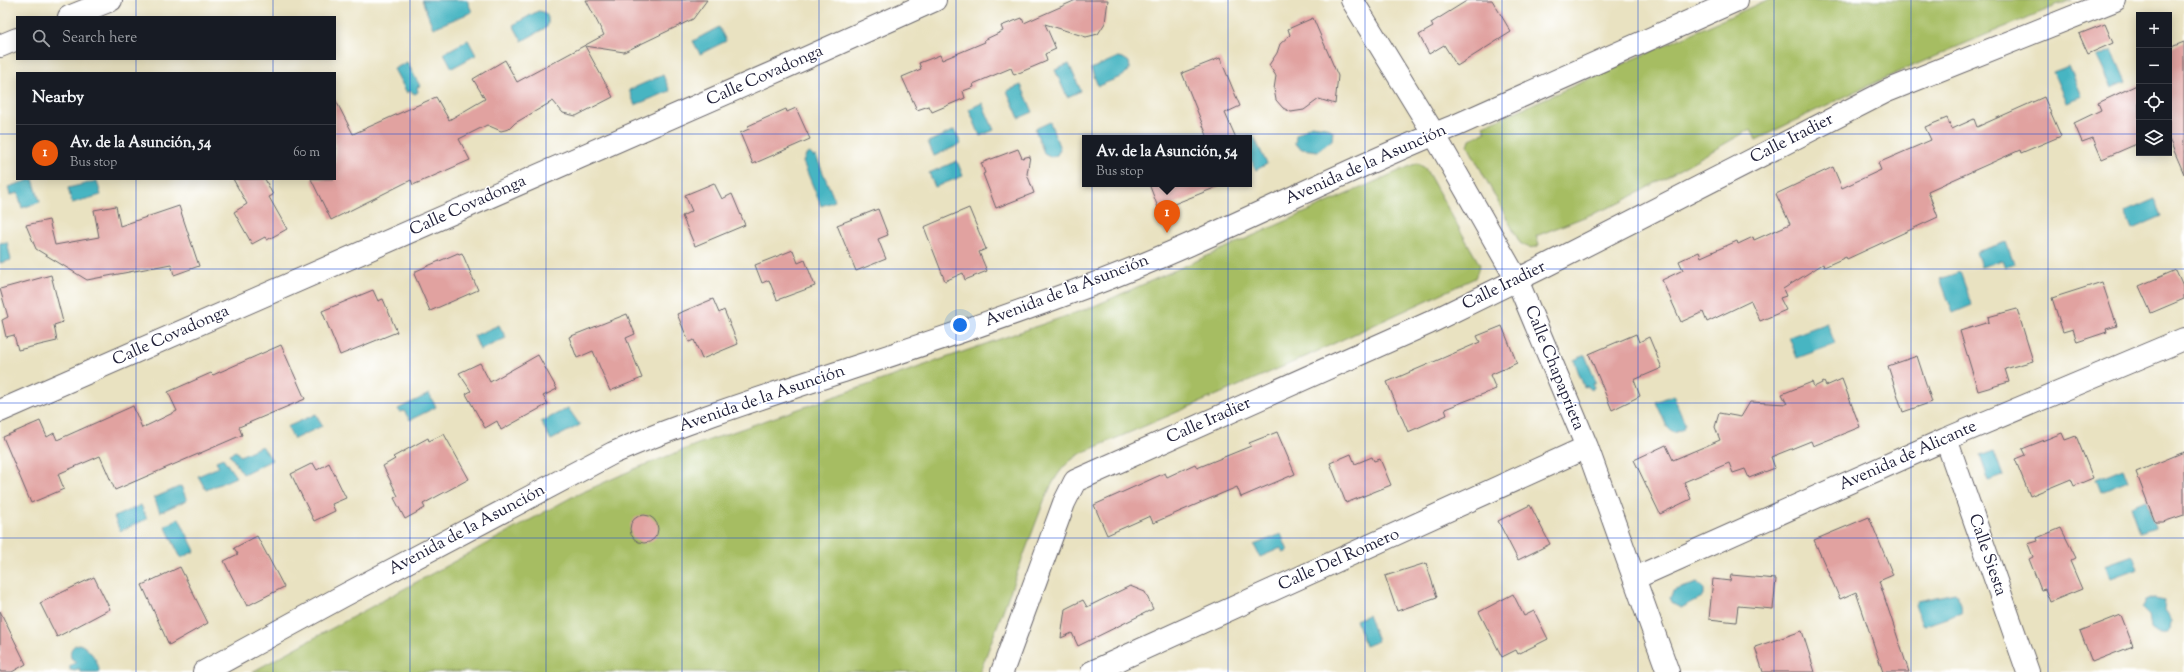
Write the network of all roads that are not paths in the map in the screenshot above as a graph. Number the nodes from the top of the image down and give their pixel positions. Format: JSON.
{"nodes":[{"id":1,"x":111,"y":0,"type":"edge"},
{"id":2,"x":935,"y":0,"type":"edge"},
{"id":3,"x":1352,"y":0,"type":"edge"},
{"id":4,"x":1737,"y":0,"type":"edge"},
{"id":5,"x":2114,"y":0,"type":"edge"},
{"id":6,"x":72,"y":16,"type":"edge"},
{"id":7,"x":16,"y":39,"type":"edge"},
{"id":8,"x":0,"y":46,"type":"edge"},
{"id":9,"x":1434,"y":134,"type":"junction"},
{"id":10,"x":1518,"y":280,"type":"junction"},
{"id":11,"x":2184,"y":339,"type":"edge"},
{"id":12,"x":0,"y":411,"type":"edge"},
{"id":13,"x":1946,"y":439,"type":"junction"},
{"id":14,"x":1587,"y":448,"type":"junction"},
{"id":15,"x":1635,"y":578,"type":"junction"},
{"id":16,"x":204,"y":672,"type":"edge"},
{"id":17,"x":1002,"y":672,"type":"edge"},
{"id":18,"x":1092,"y":672,"type":"edge"},
{"id":19,"x":1668,"y":672,"type":"edge"},
{"id":20,"x":2028,"y":672,"type":"edge"}],
"edges":[{"from":1,"to":6,"type":"street"},
{"from":2,"to":12,"type":"street","name":"Calle Covadonga"},
{"from":3,"to":9,"type":"street","name":"Calle Chapaprieta"},
{"from":4,"to":9,"type":"street","name":"Avenida de la Asunción"},
{"from":5,"to":10,"type":"street","name":"Calle Iradier"},
{"from":7,"to":8,"type":"street"},
{"from":9,"to":10,"type":"street","name":"Calle Chapaprieta"},
{"from":9,"to":16,"type":"street","name":"Avenida de la Asunción"},
{"from":10,"to":14,"type":"street","name":"Calle Chapaprieta"},
{"from":10,"to":17,"type":"street","name":"Calle Iradier"},
{"from":11,"to":13,"type":"street","name":"Avenida de Alicante"},
{"from":13,"to":15,"type":"street","name":"Avenida de Alicante"},
{"from":13,"to":20,"type":"street","name":"Calle Siesta"},
{"from":14,"to":15,"type":"street","name":"Calle Chapaprieta"},
{"from":14,"to":18,"type":"street","name":"Calle Del Romero"},
{"from":15,"to":19,"type":"street","name":"Calle Chapaprieta"}]}
